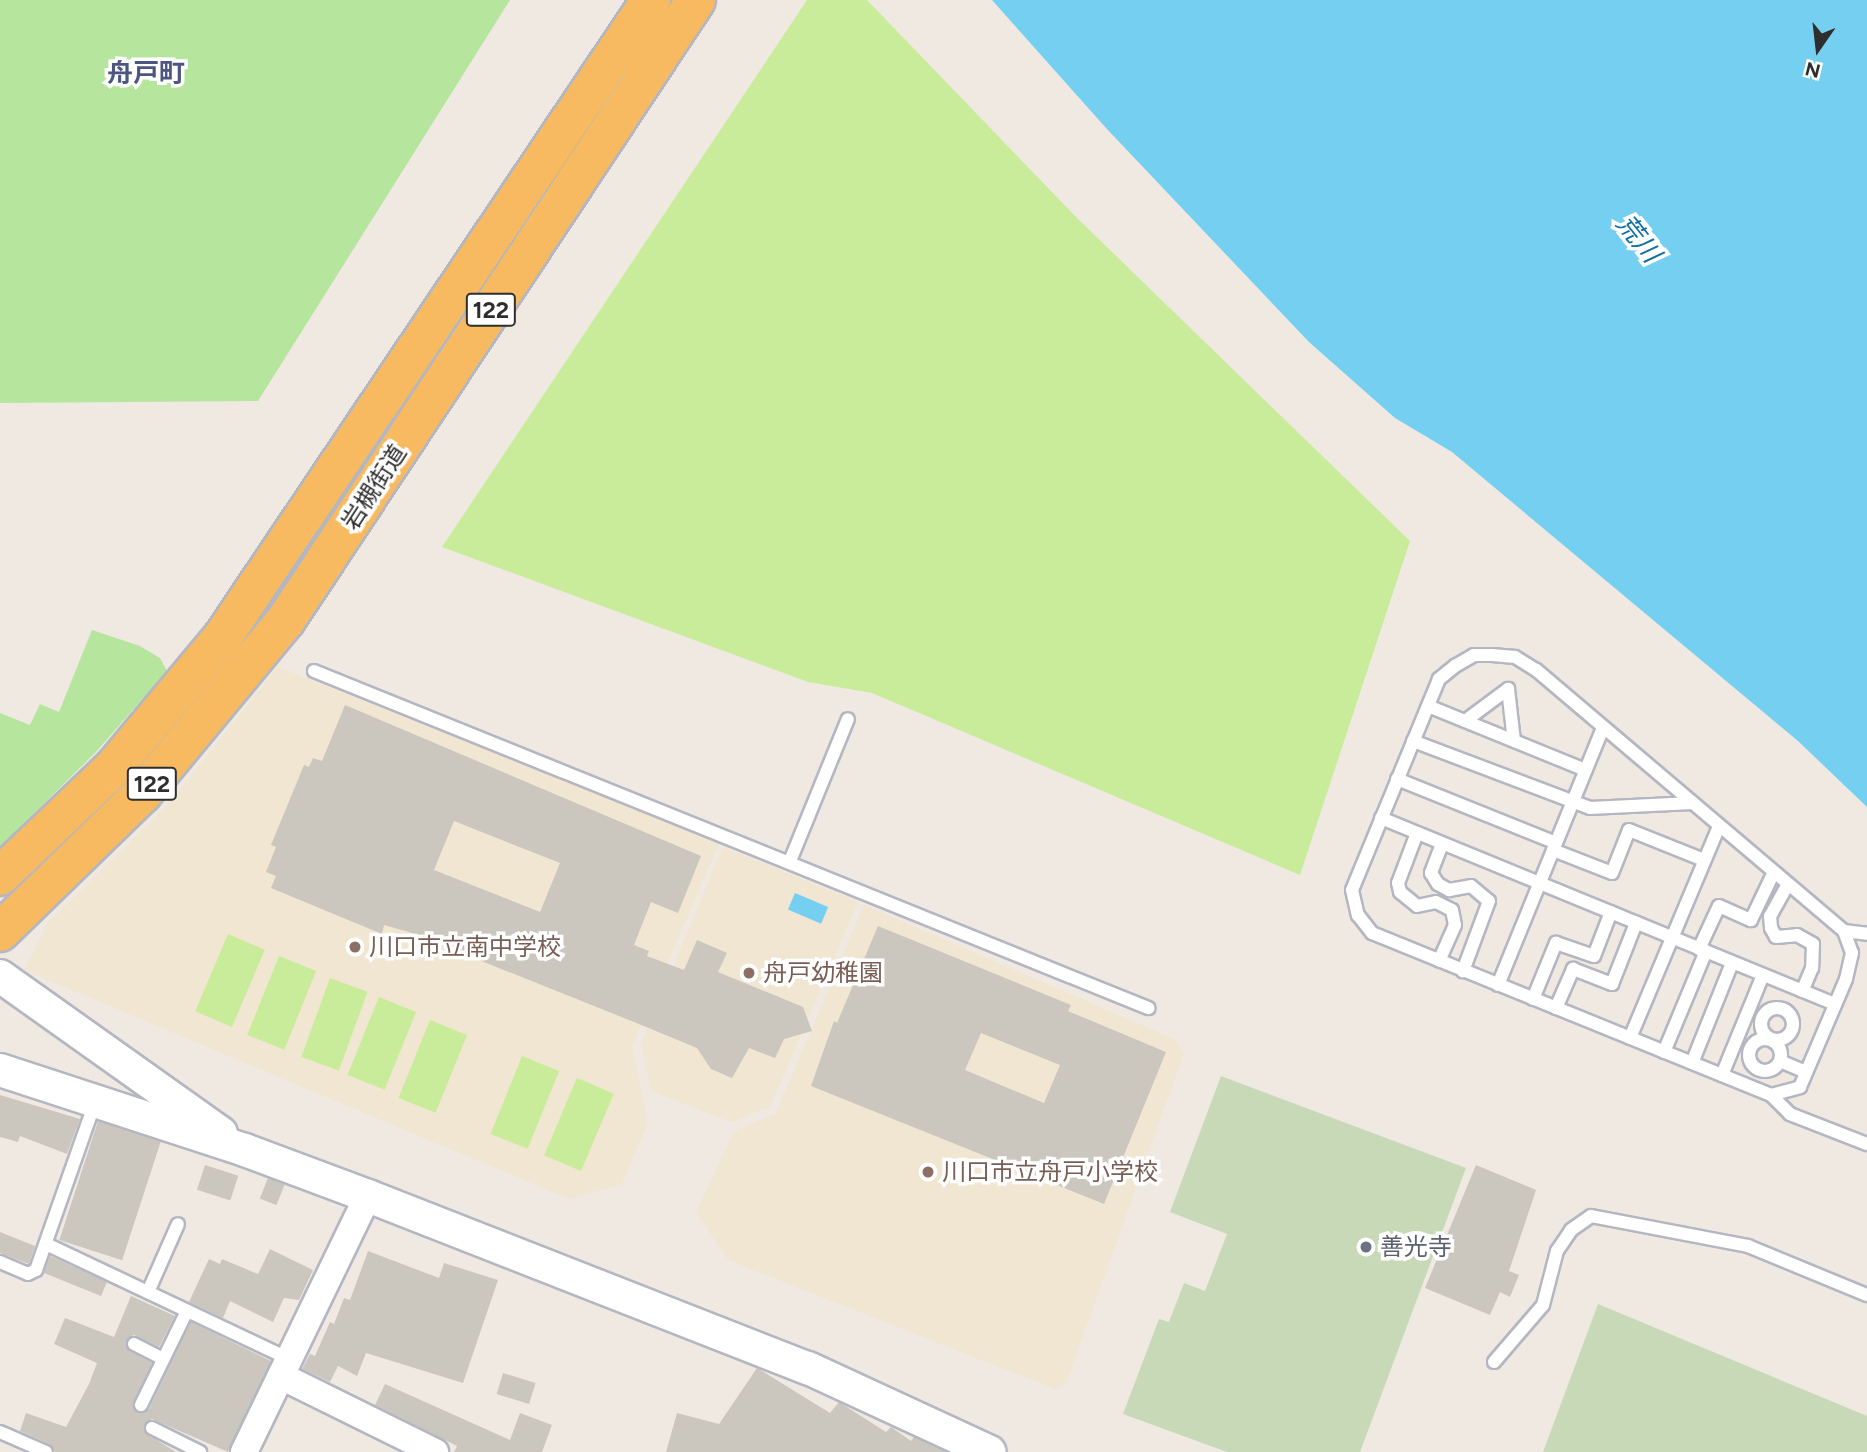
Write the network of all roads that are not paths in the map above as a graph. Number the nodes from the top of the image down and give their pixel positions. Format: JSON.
{"nodes":[{"id":1,"x":651,"y":0,"type":"edge"},
{"id":2,"x":696,"y":0,"type":"edge"},
{"id":3,"x":314,"y":671,"type":"dead end"},
{"id":4,"x":1428,"y":706,"type":"junction"},
{"id":5,"x":848,"y":719,"type":"dead end"},
{"id":6,"x":1465,"y":721,"type":"junction"},
{"id":7,"x":1604,"y":728,"type":"junction"},
{"id":8,"x":1413,"y":741,"type":"junction"},
{"id":9,"x":1514,"y":741,"type":"junction"},
{"id":10,"x":1586,"y":770,"type":"junction"},
{"id":11,"x":1397,"y":779,"type":"junction"},
{"id":12,"x":1693,"y":803,"type":"junction"},
{"id":13,"x":1572,"y":804,"type":"junction"},
{"id":14,"x":1381,"y":818,"type":"junction"},
{"id":15,"x":1719,"y":826,"type":"junction"},
{"id":16,"x":1417,"y":833,"type":"junction"},
{"id":17,"x":1442,"y":844,"type":"junction"},
{"id":18,"x":1555,"y":846,"type":"junction"},
{"id":19,"x":1704,"y":860,"type":"junction"},
{"id":20,"x":790,"y":861,"type":"junction"},
{"id":21,"x":1774,"y":872,"type":"junction"},
{"id":22,"x":0,"y":876,"type":"edge"},
{"id":23,"x":1540,"y":883,"type":"junction"},
{"id":24,"x":1788,"y":884,"type":"junction"},
{"id":25,"x":1611,"y":912,"type":"junction"},
{"id":26,"x":1636,"y":923,"type":"junction"},
{"id":27,"x":1844,"y":931,"type":"junction"},
{"id":28,"x":0,"y":932,"type":"edge"},
{"id":29,"x":1867,"y":934,"type":"edge"},
{"id":30,"x":1672,"y":937,"type":"junction"},
{"id":31,"x":1703,"y":950,"type":"junction"},
{"id":32,"x":1439,"y":961,"type":"junction"},
{"id":33,"x":1732,"y":962,"type":"junction"},
{"id":34,"x":1463,"y":971,"type":"junction"},
{"id":35,"x":1763,"y":975,"type":"junction"},
{"id":36,"x":0,"y":976,"type":"edge"},
{"id":37,"x":1498,"y":985,"type":"junction"},
{"id":38,"x":1797,"y":989,"type":"junction"},
{"id":39,"x":1533,"y":999,"type":"junction"},
{"id":40,"x":1835,"y":1004,"type":"junction"},
{"id":41,"x":1148,"y":1008,"type":"dead end"},
{"id":42,"x":1556,"y":1008,"type":"junction"},
{"id":43,"x":1783,"y":1009,"type":"junction"},
{"id":44,"x":1630,"y":1038,"type":"junction"},
{"id":45,"x":1771,"y":1040,"type":"junction"},
{"id":46,"x":1664,"y":1052,"type":"junction"},
{"id":47,"x":1780,"y":1061,"type":"junction"},
{"id":48,"x":1692,"y":1063,"type":"junction"},
{"id":49,"x":0,"y":1070,"type":"edge"},
{"id":50,"x":1806,"y":1072,"type":"junction"},
{"id":51,"x":1722,"y":1075,"type":"junction"},
{"id":52,"x":1771,"y":1095,"type":"junction"},
{"id":53,"x":96,"y":1099,"type":"junction"},
{"id":54,"x":1867,"y":1144,"type":"edge"},
{"id":55,"x":245,"y":1150,"type":"junction"},
{"id":56,"x":368,"y":1196,"type":"junction"},
{"id":57,"x":178,"y":1224,"type":"dead end"},
{"id":58,"x":46,"y":1244,"type":"junction"},
{"id":59,"x":0,"y":1262,"type":"edge"},
{"id":60,"x":148,"y":1292,"type":"junction"},
{"id":61,"x":1867,"y":1295,"type":"edge"},
{"id":62,"x":187,"y":1311,"type":"junction"},
{"id":63,"x":134,"y":1344,"type":"dead end"},
{"id":64,"x":163,"y":1359,"type":"junction"},
{"id":65,"x":1494,"y":1362,"type":"dead end"},
{"id":66,"x":285,"y":1367,"type":"junction"},
{"id":67,"x":141,"y":1405,"type":"dead end"},
{"id":68,"x":152,"y":1428,"type":"dead end"},
{"id":69,"x":0,"y":1432,"type":"edge"},
{"id":70,"x":972,"y":1449,"type":"edge"},
{"id":71,"x":46,"y":1452,"type":"edge"},
{"id":72,"x":200,"y":1452,"type":"edge"},
{"id":73,"x":244,"y":1452,"type":"edge"},
{"id":74,"x":435,"y":1452,"type":"edge"}],
"edges":[{"from":1,"to":22,"type":"highway","name":"岩槻街道","number":"122"},
{"from":2,"to":28,"type":"highway","name":"岩槻街道","number":"122"},
{"from":3,"to":20,"type":"lane"},
{"from":4,"to":6,"type":"lane"},
{"from":4,"to":7,"type":"lane"},
{"from":4,"to":8,"type":"lane"},
{"from":5,"to":20,"type":"lane"},
{"from":6,"to":9,"type":"lane"},
{"from":6,"to":9,"type":"lane"},
{"from":7,"to":10,"type":"lane"},
{"from":7,"to":12,"type":"lane"},
{"from":8,"to":11,"type":"lane"},
{"from":8,"to":13,"type":"lane"},
{"from":9,"to":10,"type":"lane"},
{"from":10,"to":13,"type":"lane"},
{"from":11,"to":14,"type":"lane"},
{"from":11,"to":18,"type":"lane"},
{"from":12,"to":13,"type":"lane"},
{"from":12,"to":15,"type":"lane"},
{"from":13,"to":18,"type":"lane"},
{"from":14,"to":16,"type":"lane"},
{"from":14,"to":32,"type":"lane"},
{"from":15,"to":19,"type":"lane"},
{"from":15,"to":21,"type":"lane"},
{"from":16,"to":17,"type":"lane"},
{"from":16,"to":32,"type":"lane"},
{"from":17,"to":23,"type":"lane"},
{"from":17,"to":34,"type":"lane"},
{"from":18,"to":19,"type":"lane"},
{"from":18,"to":23,"type":"lane"},
{"from":19,"to":30,"type":"lane"},
{"from":20,"to":41,"type":"lane"},
{"from":21,"to":24,"type":"lane"},
{"from":21,"to":31,"type":"lane"},
{"from":23,"to":25,"type":"lane"},
{"from":23,"to":37,"type":"lane"},
{"from":24,"to":27,"type":"lane"},
{"from":24,"to":38,"type":"lane"},
{"from":25,"to":26,"type":"lane"},
{"from":25,"to":39,"type":"lane"},
{"from":26,"to":30,"type":"lane"},
{"from":26,"to":42,"type":"lane"},
{"from":27,"to":29,"type":"lane"},
{"from":27,"to":40,"type":"lane"},
{"from":30,"to":31,"type":"lane"},
{"from":30,"to":44,"type":"lane"},
{"from":31,"to":33,"type":"lane"},
{"from":31,"to":46,"type":"lane"},
{"from":32,"to":34,"type":"lane"},
{"from":33,"to":35,"type":"lane"},
{"from":33,"to":48,"type":"lane"},
{"from":34,"to":37,"type":"lane"},
{"from":35,"to":38,"type":"lane"},
{"from":35,"to":51,"type":"lane"},
{"from":36,"to":55,"type":"street"},
{"from":37,"to":39,"type":"lane"},
{"from":38,"to":40,"type":"lane"},
{"from":38,"to":43,"type":"lane"},
{"from":39,"to":42,"type":"lane"},
{"from":40,"to":50,"type":"lane"},
{"from":42,"to":44,"type":"lane"},
{"from":43,"to":45,"type":"lane"},
{"from":43,"to":45,"type":"lane"},
{"from":44,"to":46,"type":"lane"},
{"from":45,"to":47,"type":"lane"},
{"from":45,"to":47,"type":"lane"},
{"from":46,"to":48,"type":"lane"},
{"from":47,"to":50,"type":"lane"},
{"from":48,"to":51,"type":"lane"},
{"from":49,"to":53,"type":"street"},
{"from":50,"to":52,"type":"lane"},
{"from":51,"to":52,"type":"lane"},
{"from":52,"to":54,"type":"lane"},
{"from":53,"to":55,"type":"street"},
{"from":53,"to":58,"type":"lane"},
{"from":55,"to":56,"type":"street"},
{"from":56,"to":66,"type":"street"},
{"from":56,"to":70,"type":"street"},
{"from":57,"to":60,"type":"lane"},
{"from":58,"to":59,"type":"lane"},
{"from":58,"to":60,"type":"lane"},
{"from":60,"to":62,"type":"lane"},
{"from":61,"to":65,"type":"lane"},
{"from":62,"to":64,"type":"lane"},
{"from":62,"to":66,"type":"lane"},
{"from":63,"to":64,"type":"lane"},
{"from":64,"to":67,"type":"lane"},
{"from":66,"to":73,"type":"street"},
{"from":66,"to":74,"type":"street"},
{"from":68,"to":72,"type":"lane"},
{"from":69,"to":71,"type":"lane"}]}
